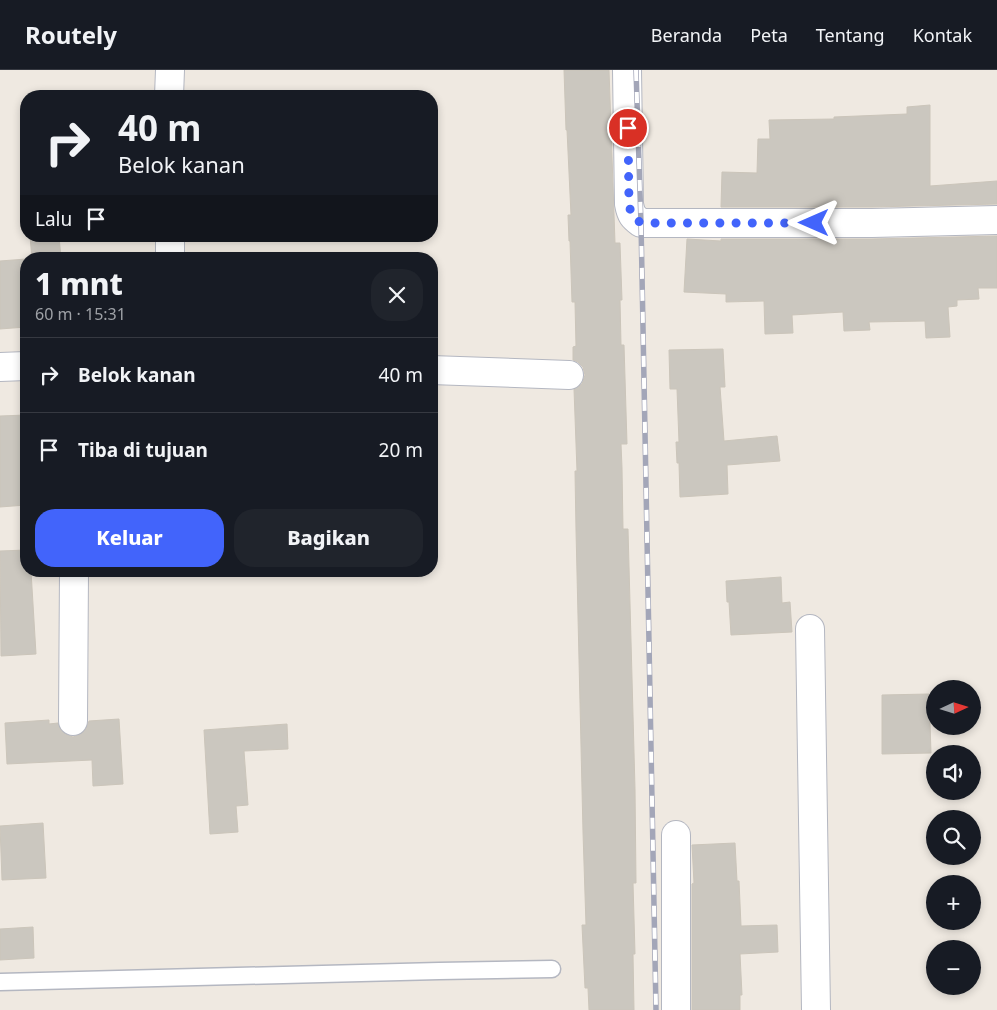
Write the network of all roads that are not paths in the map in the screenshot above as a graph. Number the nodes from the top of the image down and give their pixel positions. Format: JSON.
{"nodes":[{"id":1,"x":170,"y":70,"type":"edge"},
{"id":2,"x":627,"y":70,"type":"edge"},
{"id":3,"x":169,"y":90,"type":"edge"},
{"id":4,"x":997,"y":220,"type":"edge"},
{"id":5,"x":20,"y":366,"type":"edge"},
{"id":6,"x":0,"y":367,"type":"edge"},
{"id":7,"x":438,"y":370,"type":"edge"},
{"id":8,"x":569,"y":375,"type":"dead end"},
{"id":9,"x":74,"y":577,"type":"edge"},
{"id":10,"x":810,"y":630,"type":"dead end"},
{"id":11,"x":72,"y":721,"type":"dead end"},
{"id":12,"x":676,"y":835,"type":"dead end"},
{"id":13,"x":552,"y":969,"type":"dead end"},
{"id":14,"x":0,"y":982,"type":"edge"},
{"id":15,"x":676,"y":1010,"type":"edge"},
{"id":16,"x":816,"y":1010,"type":"edge"}],
"edges":[{"from":1,"to":3,"type":"street"},
{"from":2,"to":4,"type":"street"},
{"from":5,"to":6,"type":"street"},
{"from":7,"to":8,"type":"street"},
{"from":9,"to":11,"type":"street"},
{"from":10,"to":16,"type":"street"},
{"from":12,"to":15,"type":"street"},
{"from":13,"to":14,"type":"lane"}]}
